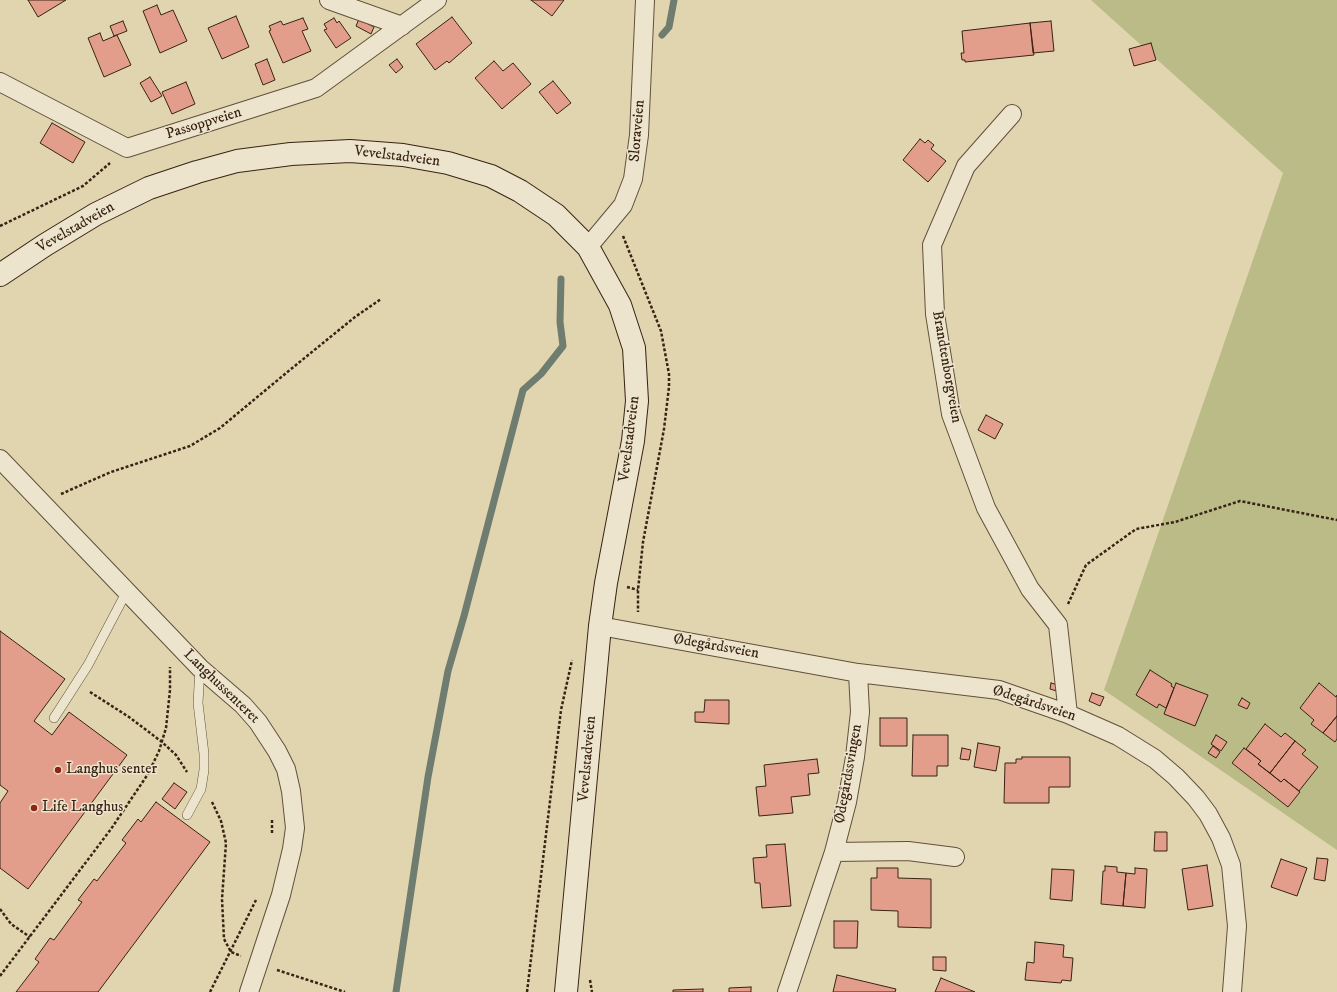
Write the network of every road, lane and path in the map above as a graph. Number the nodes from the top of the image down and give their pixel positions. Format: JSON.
{"nodes":[{"id":1,"x":329,"y":0,"type":"edge"},
{"id":2,"x":437,"y":0,"type":"edge"},
{"id":3,"x":645,"y":0,"type":"edge"},
{"id":4,"x":402,"y":26,"type":"junction"},
{"id":5,"x":0,"y":82,"type":"edge"},
{"id":6,"x":1012,"y":114,"type":"dead end"},
{"id":7,"x":127,"y":148,"type":"junction"},
{"id":8,"x":0,"y":226,"type":"edge"},
{"id":9,"x":588,"y":247,"type":"junction"},
{"id":10,"x":0,"y":275,"type":"edge"},
{"id":11,"x":381,"y":299,"type":"dead end"},
{"id":12,"x":2,"y":463,"type":"edge"},
{"id":13,"x":42,"y":502,"type":"junction"},
{"id":14,"x":1337,"y":520,"type":"edge"},
{"id":15,"x":127,"y":591,"type":"junction"},
{"id":16,"x":1058,"y":625,"type":"junction"},
{"id":17,"x":600,"y":626,"type":"junction"},
{"id":18,"x":177,"y":644,"type":"junction"},
{"id":19,"x":573,"y":658,"type":"dead end"},
{"id":20,"x":200,"y":668,"type":"junction"},
{"id":21,"x":858,"y":673,"type":"junction"},
{"id":22,"x":1068,"y":714,"type":"junction"},
{"id":23,"x":54,"y":718,"type":"dead end"},
{"id":24,"x":187,"y":815,"type":"dead end"},
{"id":25,"x":272,"y":818,"type":"dead end"},
{"id":26,"x":271,"y":840,"type":"dead end"},
{"id":27,"x":834,"y":852,"type":"junction"},
{"id":28,"x":955,"y":857,"type":"dead end"},
{"id":29,"x":258,"y":895,"type":"dead end"},
{"id":30,"x":0,"y":909,"type":"edge"},
{"id":31,"x":30,"y":937,"type":"junction"},
{"id":32,"x":258,"y":964,"type":"junction"},
{"id":33,"x":0,"y":976,"type":"edge"},
{"id":34,"x":210,"y":992,"type":"edge"},
{"id":35,"x":249,"y":992,"type":"edge"},
{"id":36,"x":345,"y":992,"type":"edge"},
{"id":37,"x":527,"y":992,"type":"edge"},
{"id":38,"x":566,"y":992,"type":"edge"},
{"id":39,"x":787,"y":992,"type":"edge"},
{"id":40,"x":1232,"y":992,"type":"edge"}],
"edges":[{"from":1,"to":4,"type":"street"},
{"from":2,"to":4,"type":"street","name":"Passoppveien"},
{"from":3,"to":9,"type":"street","name":"Sloraveien"},
{"from":4,"to":7,"type":"street","name":"Passoppveien"},
{"from":5,"to":7,"type":"street"},
{"from":6,"to":16,"type":"street","name":"Brandtenborgveien"},
{"from":7,"to":8,"type":"path"},
{"from":9,"to":10,"type":"main road","name":"Vevelstadveien"},
{"from":9,"to":17,"type":"main road","name":"Vevelstadveien"},
{"from":11,"to":13,"type":"path"},
{"from":12,"to":13,"type":"street","name":"Langhussenteret"},
{"from":13,"to":15,"type":"street","name":"Langhussenteret"},
{"from":14,"to":16,"type":"path"},
{"from":15,"to":18,"type":"street","name":"Langhussenteret"},
{"from":15,"to":23,"type":"lane"},
{"from":16,"to":22,"type":"street"},
{"from":17,"to":21,"type":"street","name":"Ødegårdsveien"},
{"from":17,"to":38,"type":"main road","name":"Vevelstadveien"},
{"from":18,"to":20,"type":"street","name":"Langhussenteret"},
{"from":18,"to":31,"type":"path"},
{"from":19,"to":37,"type":"path"},
{"from":20,"to":24,"type":"lane"},
{"from":20,"to":32,"type":"street","name":"Langhussenteret"},
{"from":21,"to":22,"type":"street","name":"Ødegårdsveien"},
{"from":21,"to":27,"type":"street","name":"Ødegårdssvingen"},
{"from":22,"to":40,"type":"street","name":"Ødegårdsveien"},
{"from":25,"to":26,"type":"path"},
{"from":27,"to":28,"type":"street"},
{"from":27,"to":39,"type":"street","name":"Ødegårdssvingen"},
{"from":29,"to":34,"type":"path"},
{"from":30,"to":31,"type":"path"},
{"from":31,"to":33,"type":"path"},
{"from":32,"to":35,"type":"street","name":"Langhussenteret"},
{"from":32,"to":36,"type":"path"}]}
